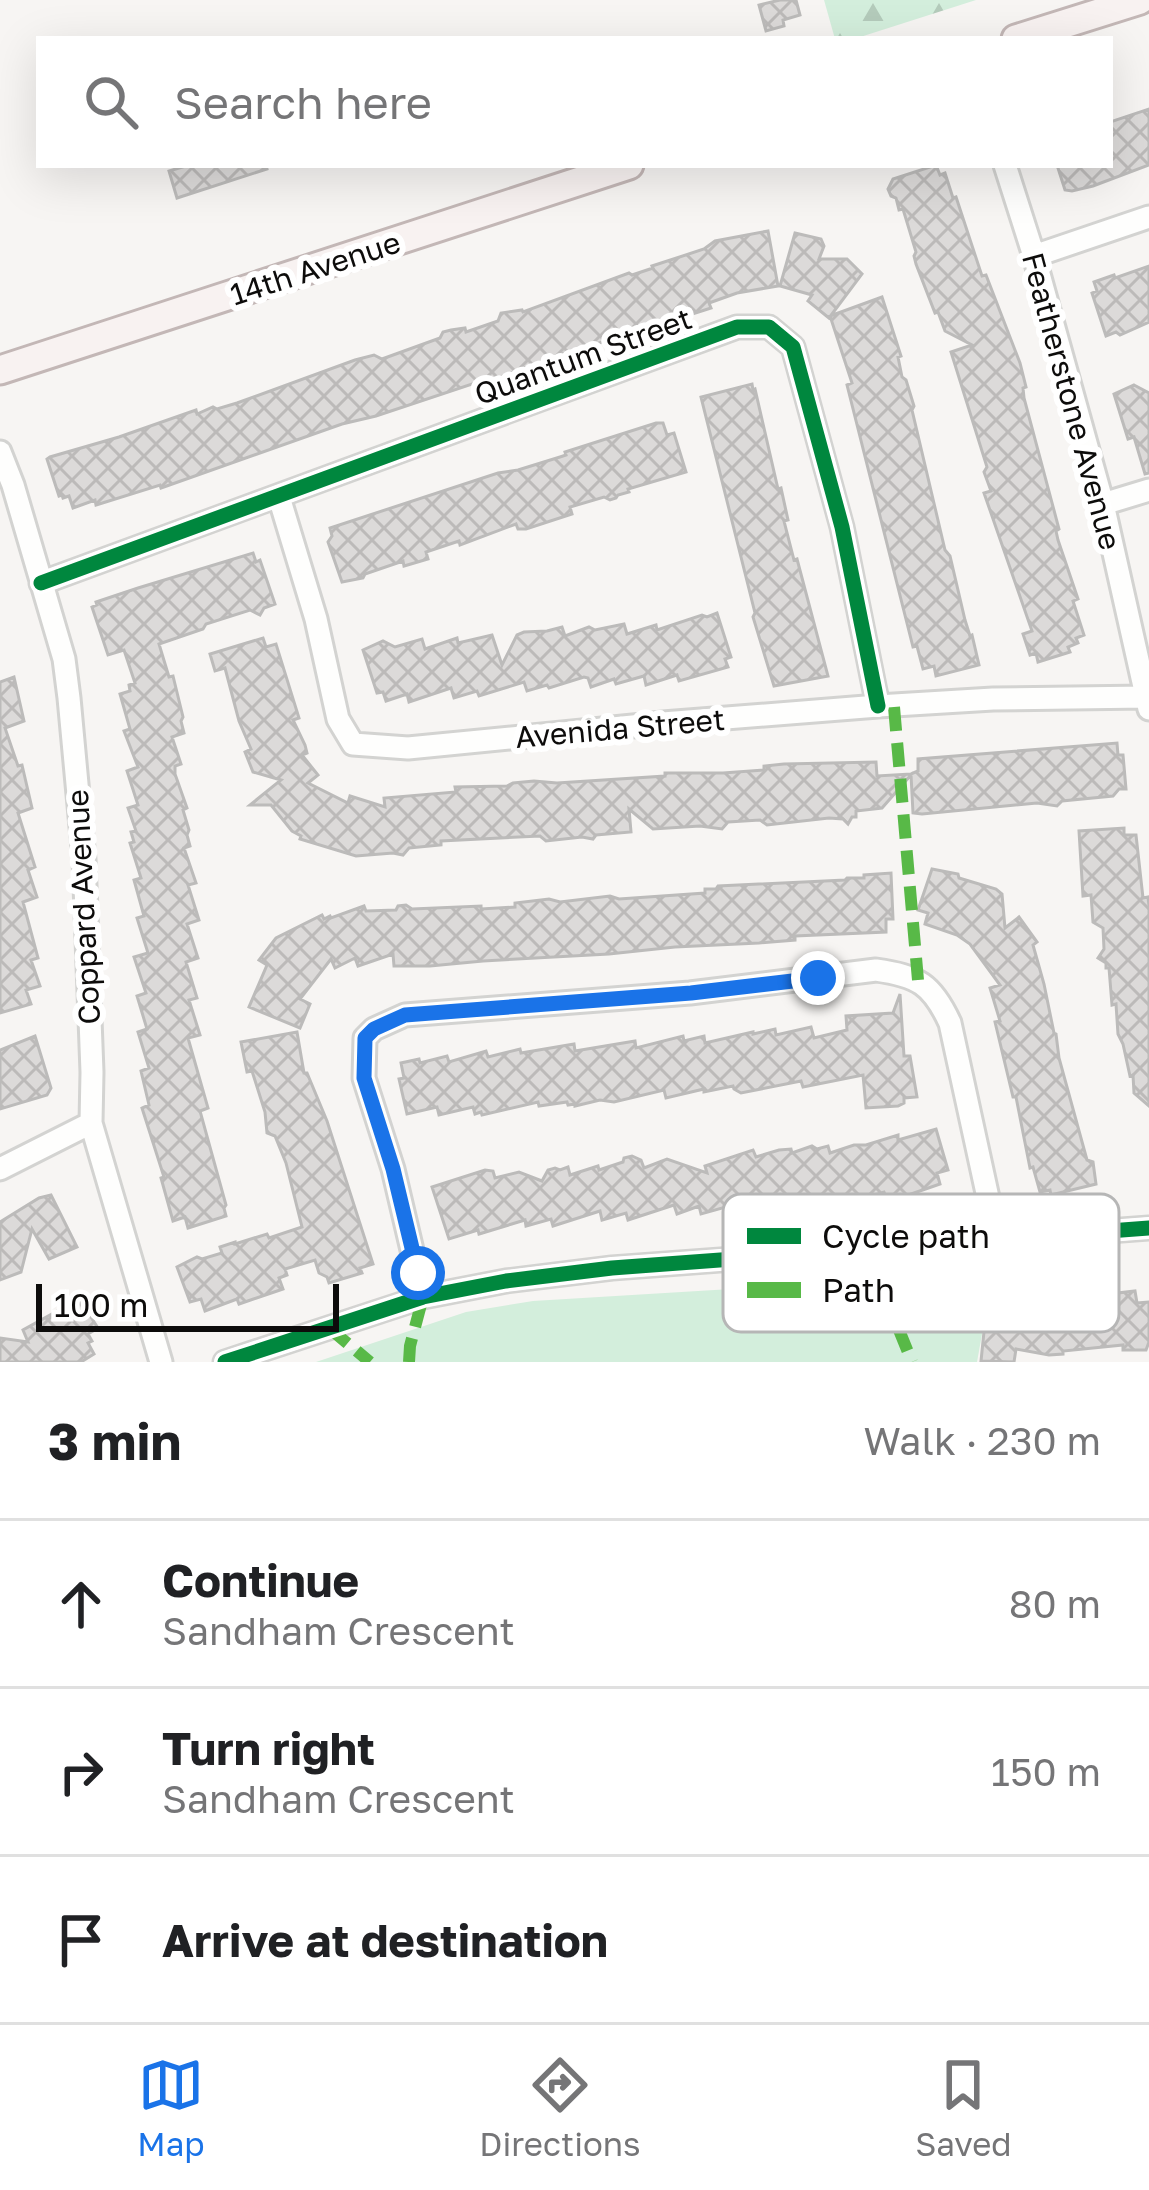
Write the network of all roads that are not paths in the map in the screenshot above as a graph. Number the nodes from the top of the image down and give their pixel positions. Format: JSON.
{"nodes":[{"id":1,"x":1139,"y":0,"type":"edge"},
{"id":2,"x":1025,"y":36,"type":"edge"},
{"id":3,"x":620,"y":168,"type":"edge"},
{"id":4,"x":1006,"y":168,"type":"edge"},
{"id":5,"x":1149,"y":217,"type":"edge"},
{"id":6,"x":1034,"y":256,"type":"junction"},
{"id":7,"x":0,"y":370,"type":"edge"},
{"id":8,"x":0,"y":452,"type":"edge"},
{"id":9,"x":1149,"y":490,"type":"edge"},
{"id":10,"x":279,"y":497,"type":"junction"},
{"id":11,"x":1103,"y":504,"type":"junction"},
{"id":12,"x":41,"y":583,"type":"junction"},
{"id":13,"x":1147,"y":703,"type":"edge"},
{"id":14,"x":878,"y":706,"type":"junction"},
{"id":15,"x":91,"y":1124,"type":"junction"},
{"id":16,"x":0,"y":1169,"type":"edge"},
{"id":17,"x":988,"y":1194,"type":"edge"},
{"id":18,"x":1149,"y":1228,"type":"edge"},
{"id":19,"x":1119,"y":1230,"type":"edge"},
{"id":20,"x":723,"y":1260,"type":"edge"},
{"id":21,"x":423,"y":1297,"type":"junction"},
{"id":22,"x":160,"y":1362,"type":"edge"},
{"id":23,"x":225,"y":1362,"type":"edge"}],
"edges":[{"from":1,"to":2,"type":"main road"},
{"from":3,"to":7,"type":"main road","name":"14th Avenue"},
{"from":4,"to":6,"type":"street","name":"Featherstone Avenue"},
{"from":5,"to":6,"type":"street"},
{"from":6,"to":11,"type":"street","name":"Featherstone Avenue"},
{"from":8,"to":12,"type":"street","name":"Coppard Avenue"},
{"from":9,"to":11,"type":"street"},
{"from":10,"to":12,"type":"street","name":"Quantum Street"},
{"from":10,"to":14,"type":"street","name":"Avenida Street"},
{"from":10,"to":14,"type":"street","name":"Quantum Street"},
{"from":11,"to":13,"type":"street","name":"Featherstone Avenue"},
{"from":12,"to":15,"type":"street","name":"Coppard Avenue"},
{"from":13,"to":14,"type":"street","name":"Avenida Street"},
{"from":15,"to":16,"type":"street"},
{"from":15,"to":22,"type":"street","name":"Coppard Avenue"},
{"from":17,"to":21,"type":"street"},
{"from":18,"to":19,"type":"street"},
{"from":20,"to":21,"type":"street"},
{"from":21,"to":23,"type":"street"}]}
